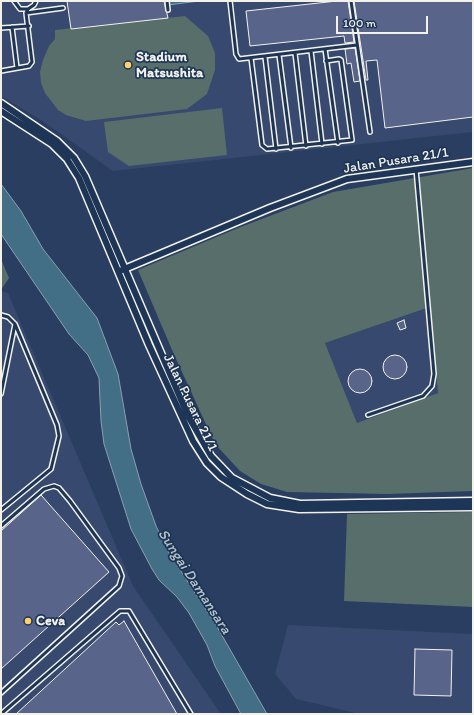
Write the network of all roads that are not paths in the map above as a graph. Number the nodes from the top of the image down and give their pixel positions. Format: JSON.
{"nodes":[{"id":1,"x":14,"y":1,"type":"edge"},
{"id":2,"x":36,"y":1,"type":"edge"},
{"id":3,"x":167,"y":1,"type":"edge"},
{"id":4,"x":230,"y":1,"type":"edge"},
{"id":5,"x":351,"y":1,"type":"edge"},
{"id":6,"x":63,"y":8,"type":"dead end"},
{"id":7,"x":168,"y":10,"type":"dead end"},
{"id":8,"x":27,"y":11,"type":"junction"},
{"id":9,"x":28,"y":26,"type":"junction"},
{"id":10,"x":12,"y":27,"type":"junction"},
{"id":11,"x":1,"y":28,"type":"edge"},
{"id":12,"x":357,"y":45,"type":"junction"},
{"id":13,"x":325,"y":50,"type":"junction"},
{"id":14,"x":311,"y":51,"type":"junction"},
{"id":15,"x":295,"y":53,"type":"junction"},
{"id":16,"x":279,"y":55,"type":"junction"},
{"id":17,"x":264,"y":56,"type":"junction"},
{"id":18,"x":251,"y":58,"type":"junction"},
{"id":19,"x":326,"y":61,"type":"junction"},
{"id":20,"x":17,"y":68,"type":"junction"},
{"id":21,"x":1,"y":71,"type":"edge"},
{"id":22,"x":1,"y":103,"type":"edge"},
{"id":23,"x":1,"y":111,"type":"edge"},
{"id":24,"x":370,"y":132,"type":"dead end"},
{"id":25,"x":338,"y":143,"type":"junction"},
{"id":26,"x":322,"y":144,"type":"junction"},
{"id":27,"x":306,"y":146,"type":"junction"},
{"id":28,"x":291,"y":148,"type":"junction"},
{"id":29,"x":276,"y":149,"type":"junction"},
{"id":30,"x":473,"y":162,"type":"edge"},
{"id":31,"x":416,"y":169,"type":"junction"},
{"id":32,"x":121,"y":270,"type":"junction"},
{"id":33,"x":1,"y":315,"type":"edge"},
{"id":34,"x":15,"y":324,"type":"junction"},
{"id":35,"x":1,"y":394,"type":"edge"},
{"id":36,"x":368,"y":415,"type":"dead end"},
{"id":37,"x":473,"y":501,"type":"edge"},
{"id":38,"x":473,"y":507,"type":"edge"},
{"id":39,"x":1,"y":510,"type":"edge"},
{"id":40,"x":1,"y":526,"type":"edge"},
{"id":41,"x":1,"y":693,"type":"edge"},
{"id":42,"x":1,"y":714,"type":"edge"},
{"id":43,"x":191,"y":714,"type":"edge"}],
"edges":[{"from":1,"to":8,"type":"lane"},
{"from":2,"to":8,"type":"lane"},
{"from":3,"to":7,"type":"lane"},
{"from":4,"to":18,"type":"lane"},
{"from":5,"to":12,"type":"lane"},
{"from":6,"to":8,"type":"lane"},
{"from":8,"to":9,"type":"lane"},
{"from":9,"to":10,"type":"lane"},
{"from":9,"to":20,"type":"lane"},
{"from":10,"to":11,"type":"lane"},
{"from":10,"to":20,"type":"lane"},
{"from":12,"to":13,"type":"lane"},
{"from":12,"to":24,"type":"lane"},
{"from":13,"to":14,"type":"lane"},
{"from":13,"to":19,"type":"lane"},
{"from":14,"to":15,"type":"lane"},
{"from":14,"to":26,"type":"lane"},
{"from":15,"to":16,"type":"lane"},
{"from":15,"to":27,"type":"lane"},
{"from":16,"to":17,"type":"lane"},
{"from":16,"to":28,"type":"lane"},
{"from":17,"to":18,"type":"lane"},
{"from":17,"to":29,"type":"lane"},
{"from":18,"to":29,"type":"lane"},
{"from":19,"to":25,"type":"lane"},
{"from":19,"to":25,"type":"lane"},
{"from":20,"to":21,"type":"lane"},
{"from":22,"to":32,"type":"street","name":"Jalan Pusara 21/1"},
{"from":23,"to":32,"type":"street","name":"Jalan Pusara 21/1"},
{"from":25,"to":26,"type":"lane"},
{"from":26,"to":27,"type":"lane"},
{"from":27,"to":28,"type":"lane"},
{"from":28,"to":29,"type":"lane"},
{"from":30,"to":31,"type":"street","name":"Jalan Pusara 21/1"},
{"from":31,"to":32,"type":"street","name":"Jalan Pusara 21/1"},
{"from":31,"to":36,"type":"lane"},
{"from":32,"to":37,"type":"street","name":"Jalan Pusara 21/1"},
{"from":32,"to":38,"type":"street","name":"Jalan Pusara 21/1"},
{"from":33,"to":34,"type":"lane"},
{"from":34,"to":35,"type":"lane"},
{"from":34,"to":39,"type":"lane"},
{"from":40,"to":41,"type":"lane"},
{"from":42,"to":43,"type":"lane"}]}
